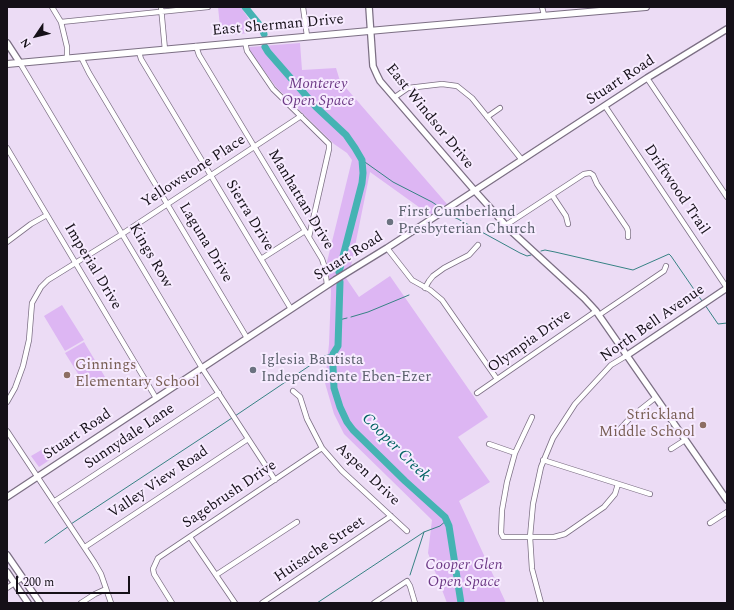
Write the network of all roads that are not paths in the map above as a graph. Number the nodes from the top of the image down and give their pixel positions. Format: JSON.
{"nodes":[{"id":1,"x":52,"y":7,"type":"edge"},
{"id":2,"x":208,"y":7,"type":"edge"},
{"id":3,"x":304,"y":7,"type":"edge"},
{"id":4,"x":368,"y":7,"type":"edge"},
{"id":5,"x":542,"y":7,"type":"edge"},
{"id":6,"x":646,"y":7,"type":"edge"},
{"id":7,"x":162,"y":9,"type":"edge"},
{"id":8,"x":544,"y":16,"type":"junction"},
{"id":9,"x":61,"y":22,"type":"junction"},
{"id":10,"x":727,"y":29,"type":"edge"},
{"id":11,"x":370,"y":31,"type":"junction"},
{"id":12,"x":307,"y":36,"type":"junction"},
{"id":13,"x":245,"y":42,"type":"junction"},
{"id":14,"x":7,"y":43,"type":"edge"},
{"id":15,"x":196,"y":46,"type":"junction"},
{"id":16,"x":165,"y":50,"type":"junction"},
{"id":17,"x":139,"y":52,"type":"junction"},
{"id":18,"x":81,"y":57,"type":"junction"},
{"id":19,"x":67,"y":58,"type":"junction"},
{"id":20,"x":20,"y":63,"type":"junction"},
{"id":21,"x":7,"y":64,"type":"edge"},
{"id":22,"x":647,"y":78,"type":"junction"},
{"id":23,"x":395,"y":97,"type":"junction"},
{"id":24,"x":605,"y":106,"type":"junction"},
{"id":25,"x":500,"y":108,"type":"dead end"},
{"id":26,"x":301,"y":116,"type":"junction"},
{"id":27,"x":488,"y":117,"type":"junction"},
{"id":28,"x":254,"y":147,"type":"junction"},
{"id":29,"x":7,"y":148,"type":"edge"},
{"id":30,"x":522,"y":160,"type":"junction"},
{"id":31,"x":211,"y":175,"type":"junction"},
{"id":32,"x":475,"y":191,"type":"junction"},
{"id":33,"x":552,"y":195,"type":"junction"},
{"id":34,"x":727,"y":197,"type":"edge"},
{"id":35,"x":168,"y":204,"type":"junction"},
{"id":36,"x":47,"y":215,"type":"junction"},
{"id":37,"x":568,"y":224,"type":"dead end"},
{"id":38,"x":506,"y":226,"type":"junction"},
{"id":39,"x":305,"y":231,"type":"junction"},
{"id":40,"x":123,"y":233,"type":"junction"},
{"id":41,"x":309,"y":237,"type":"junction"},
{"id":42,"x":628,"y":237,"type":"dead end"},
{"id":43,"x":7,"y":242,"type":"edge"},
{"id":44,"x":478,"y":245,"type":"dead end"},
{"id":45,"x":386,"y":248,"type":"junction"},
{"id":46,"x":261,"y":259,"type":"junction"},
{"id":47,"x":75,"y":263,"type":"junction"},
{"id":48,"x":666,"y":266,"type":"dead end"},
{"id":49,"x":327,"y":285,"type":"junction"},
{"id":50,"x":426,"y":288,"type":"junction"},
{"id":51,"x":727,"y":288,"type":"edge"},
{"id":52,"x":290,"y":309,"type":"junction"},
{"id":53,"x":597,"y":313,"type":"junction"},
{"id":54,"x":248,"y":338,"type":"junction"},
{"id":55,"x":626,"y":356,"type":"junction"},
{"id":56,"x":202,"y":368,"type":"junction"},
{"id":57,"x":497,"y":379,"type":"junction"},
{"id":58,"x":293,"y":391,"type":"dead end"},
{"id":59,"x":219,"y":393,"type":"junction"},
{"id":60,"x":477,"y":393,"type":"dead end"},
{"id":61,"x":156,"y":398,"type":"junction"},
{"id":62,"x":655,"y":398,"type":"junction"},
{"id":63,"x":7,"y":402,"type":"edge"},
{"id":64,"x":532,"y":416,"type":"dead end"},
{"id":65,"x":619,"y":430,"type":"dead end"},
{"id":66,"x":7,"y":431,"type":"edge"},
{"id":67,"x":248,"y":439,"type":"junction"},
{"id":68,"x":685,"y":440,"type":"junction"},
{"id":69,"x":489,"y":444,"type":"dead end"},
{"id":70,"x":322,"y":448,"type":"junction"},
{"id":71,"x":671,"y":449,"type":"dead end"},
{"id":72,"x":515,"y":453,"type":"junction"},
{"id":73,"x":543,"y":460,"type":"junction"},
{"id":74,"x":38,"y":477,"type":"junction"},
{"id":75,"x":275,"y":480,"type":"junction"},
{"id":76,"x":618,"y":484,"type":"junction"},
{"id":77,"x":650,"y":494,"type":"dead end"},
{"id":78,"x":7,"y":497,"type":"edge"},
{"id":79,"x":727,"y":500,"type":"edge"},
{"id":80,"x":55,"y":502,"type":"junction"},
{"id":81,"x":727,"y":512,"type":"edge"},
{"id":82,"x":391,"y":516,"type":"junction"},
{"id":83,"x":297,"y":522,"type":"dead end"},
{"id":84,"x":710,"y":523,"type":"dead end"},
{"id":85,"x":407,"y":530,"type":"dead end"},
{"id":86,"x":190,"y":537,"type":"junction"},
{"id":87,"x":530,"y":537,"type":"junction"},
{"id":88,"x":85,"y":547,"type":"junction"},
{"id":89,"x":7,"y":555,"type":"edge"},
{"id":90,"x":7,"y":572,"type":"edge"},
{"id":91,"x":216,"y":575,"type":"junction"},
{"id":92,"x":22,"y":578,"type":"junction"},
{"id":93,"x":15,"y":583,"type":"junction"},
{"id":94,"x":7,"y":588,"type":"edge"},
{"id":95,"x":106,"y":589,"type":"junction"},
{"id":96,"x":28,"y":603,"type":"edge"},
{"id":97,"x":40,"y":603,"type":"edge"},
{"id":98,"x":81,"y":603,"type":"edge"},
{"id":99,"x":111,"y":603,"type":"edge"},
{"id":100,"x":172,"y":603,"type":"edge"},
{"id":101,"x":235,"y":603,"type":"edge"},
{"id":102,"x":262,"y":603,"type":"edge"},
{"id":103,"x":374,"y":603,"type":"edge"},
{"id":104,"x":415,"y":603,"type":"edge"},
{"id":105,"x":541,"y":603,"type":"edge"}],
"edges":[{"from":1,"to":9,"type":"street"},
{"from":2,"to":7,"type":"street"},
{"from":3,"to":12,"type":"street"},
{"from":4,"to":11,"type":"street","name":"East Windsor Drive"},
{"from":5,"to":8,"type":"street"},
{"from":6,"to":8,"type":"main road","name":"East Sherman Drive"},
{"from":7,"to":9,"type":"street"},
{"from":7,"to":16,"type":"street"},
{"from":8,"to":11,"type":"main road","name":"East Sherman Drive"},
{"from":9,"to":19,"type":"street"},
{"from":10,"to":22,"type":"street","name":"Stuart Road"},
{"from":11,"to":12,"type":"main road","name":"East Sherman Drive"},
{"from":11,"to":23,"type":"street","name":"East Windsor Drive"},
{"from":12,"to":13,"type":"main road","name":"East Sherman Drive"},
{"from":13,"to":15,"type":"main road","name":"East Sherman Drive"},
{"from":13,"to":26,"type":"street"},
{"from":14,"to":20,"type":"street","name":"Kings Row"},
{"from":15,"to":16,"type":"main road","name":"East Sherman Drive"},
{"from":15,"to":28,"type":"street","name":"Manhattan Drive"},
{"from":16,"to":17,"type":"main road","name":"East Sherman Drive"},
{"from":17,"to":18,"type":"main road","name":"East Sherman Drive"},
{"from":17,"to":31,"type":"street","name":"Sierra Drive"},
{"from":18,"to":19,"type":"main road","name":"East Sherman Drive"},
{"from":18,"to":35,"type":"street","name":"Laguna Drive"},
{"from":19,"to":20,"type":"main road","name":"East Sherman Drive"},
{"from":20,"to":21,"type":"main road","name":"East Sherman Drive"},
{"from":20,"to":40,"type":"street","name":"Kings Row"},
{"from":22,"to":24,"type":"street","name":"Stuart Road"},
{"from":22,"to":34,"type":"street"},
{"from":23,"to":27,"type":"street"},
{"from":23,"to":32,"type":"street","name":"East Windsor Drive"},
{"from":24,"to":30,"type":"street","name":"Stuart Road"},
{"from":24,"to":51,"type":"street","name":"Driftwood Trail"},
{"from":25,"to":27,"type":"street"},
{"from":26,"to":28,"type":"street","name":"Yellowstone Place"},
{"from":26,"to":41,"type":"street"},
{"from":27,"to":30,"type":"street"},
{"from":28,"to":31,"type":"street","name":"Yellowstone Place"},
{"from":28,"to":39,"type":"street","name":"Manhattan Drive"},
{"from":29,"to":36,"type":"street","name":"Imperial Drive"},
{"from":30,"to":32,"type":"street","name":"Stuart Road"},
{"from":31,"to":35,"type":"street","name":"Yellowstone Place"},
{"from":31,"to":46,"type":"street","name":"Sierra Drive"},
{"from":32,"to":38,"type":"street","name":"East Windsor Drive"},
{"from":32,"to":45,"type":"street","name":"Stuart Road"},
{"from":33,"to":37,"type":"street"},
{"from":33,"to":38,"type":"street"},
{"from":33,"to":42,"type":"street"},
{"from":35,"to":40,"type":"street","name":"Yellowstone Place"},
{"from":35,"to":54,"type":"street","name":"Laguna Drive"},
{"from":36,"to":43,"type":"street"},
{"from":36,"to":47,"type":"street","name":"Imperial Drive"},
{"from":38,"to":53,"type":"street","name":"East Windsor Drive"},
{"from":39,"to":41,"type":"street","name":"Manhattan Drive"},
{"from":39,"to":46,"type":"street"},
{"from":40,"to":47,"type":"street","name":"Yellowstone Place"},
{"from":40,"to":56,"type":"street","name":"Kings Row"},
{"from":41,"to":49,"type":"street","name":"Manhattan Drive"},
{"from":44,"to":50,"type":"street"},
{"from":45,"to":49,"type":"street","name":"Stuart Road"},
{"from":45,"to":50,"type":"street"},
{"from":46,"to":52,"type":"street","name":"Sierra Drive"},
{"from":47,"to":61,"type":"street","name":"Imperial Drive"},
{"from":47,"to":63,"type":"street","name":"Yellowstone Place"},
{"from":48,"to":53,"type":"street","name":"Olympia Drive"},
{"from":49,"to":52,"type":"street","name":"Stuart Road"},
{"from":50,"to":57,"type":"street"},
{"from":51,"to":55,"type":"street","name":"North Bell Avenue"},
{"from":52,"to":54,"type":"street","name":"Stuart Road"},
{"from":53,"to":55,"type":"street","name":"East Windsor Drive"},
{"from":53,"to":57,"type":"street","name":"Olympia Drive"},
{"from":54,"to":56,"type":"street","name":"Stuart Road"},
{"from":55,"to":62,"type":"street","name":"East Windsor Drive"},
{"from":55,"to":73,"type":"street","name":"North Bell Avenue"},
{"from":56,"to":59,"type":"street","name":"Kings Row"},
{"from":56,"to":61,"type":"street","name":"Stuart Road"},
{"from":57,"to":60,"type":"street","name":"Olympia Drive"},
{"from":58,"to":70,"type":"street","name":"Aspen Drive"},
{"from":59,"to":67,"type":"street","name":"Kings Row"},
{"from":59,"to":80,"type":"street","name":"Sunnydale Lane"},
{"from":61,"to":74,"type":"street","name":"Stuart Road"},
{"from":62,"to":65,"type":"street"},
{"from":62,"to":68,"type":"street","name":"East Windsor Drive"},
{"from":64,"to":72,"type":"street"},
{"from":66,"to":74,"type":"street"},
{"from":67,"to":75,"type":"street","name":"Kings Row"},
{"from":67,"to":88,"type":"street","name":"Valley View Road"},
{"from":68,"to":71,"type":"street"},
{"from":68,"to":79,"type":"street","name":"East Windsor Drive"},
{"from":69,"to":72,"type":"street"},
{"from":70,"to":75,"type":"street","name":"Sagebrush Drive"},
{"from":70,"to":82,"type":"street","name":"Aspen Drive"},
{"from":72,"to":87,"type":"street"},
{"from":73,"to":76,"type":"street"},
{"from":73,"to":87,"type":"street","name":"North Bell Avenue"},
{"from":74,"to":78,"type":"street","name":"Stuart Road"},
{"from":74,"to":80,"type":"street"},
{"from":75,"to":86,"type":"street","name":"Sagebrush Drive"},
{"from":76,"to":77,"type":"street"},
{"from":76,"to":87,"type":"street"},
{"from":80,"to":88,"type":"street"},
{"from":81,"to":84,"type":"street"},
{"from":82,"to":85,"type":"street","name":"Aspen Drive"},
{"from":82,"to":102,"type":"street","name":"Huisache Street"},
{"from":83,"to":91,"type":"street"},
{"from":86,"to":91,"type":"street"},
{"from":86,"to":100,"type":"street","name":"Sagebrush Drive"},
{"from":87,"to":105,"type":"street","name":"North Bell Avenue"},
{"from":88,"to":95,"type":"street"},
{"from":89,"to":92,"type":"street"},
{"from":90,"to":93,"type":"street"},
{"from":91,"to":101,"type":"street"},
{"from":92,"to":93,"type":"street"},
{"from":92,"to":97,"type":"street"},
{"from":93,"to":94,"type":"street"},
{"from":93,"to":96,"type":"street"},
{"from":95,"to":98,"type":"street"},
{"from":95,"to":99,"type":"street"},
{"from":103,"to":104,"type":"street"}]}
